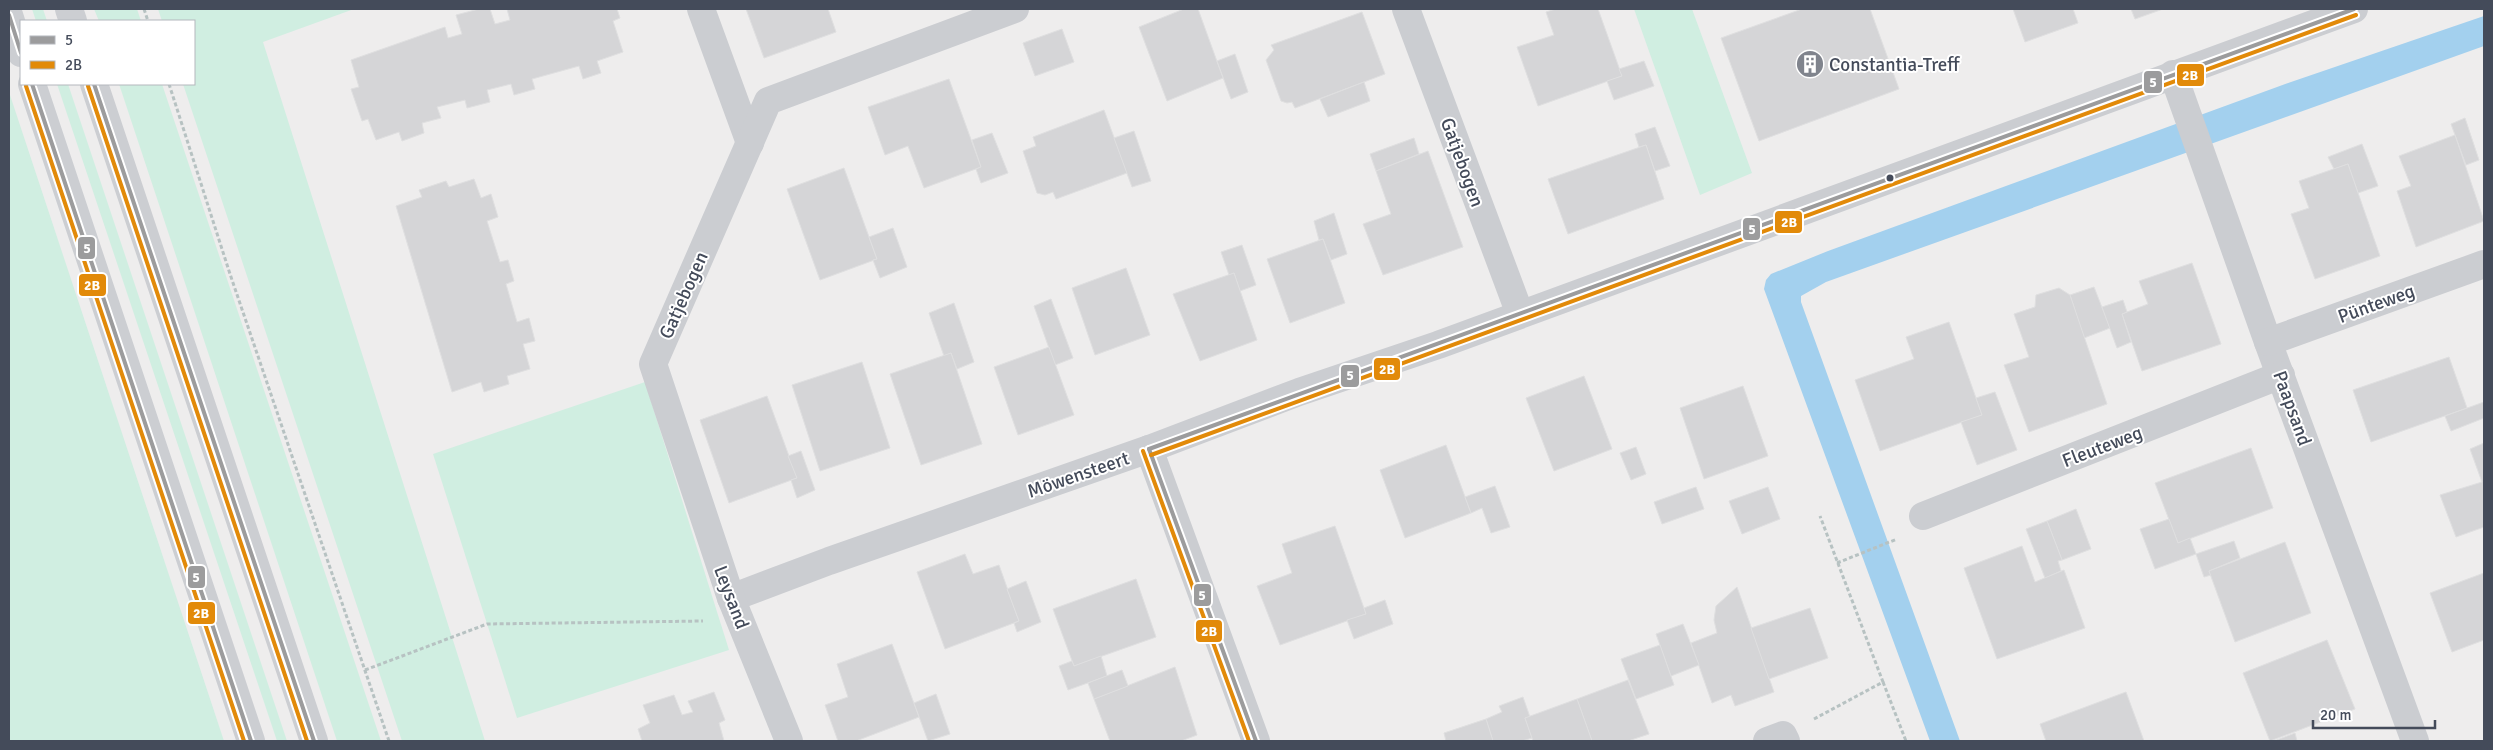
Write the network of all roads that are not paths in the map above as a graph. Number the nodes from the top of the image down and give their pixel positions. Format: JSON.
{"nodes":[{"id":1,"x":701,"y":9,"type":"edge"},
{"id":2,"x":1014,"y":9,"type":"edge"},
{"id":3,"x":1406,"y":9,"type":"edge"},
{"id":4,"x":2354,"y":9,"type":"edge"},
{"id":5,"x":9,"y":15,"type":"edge"},
{"id":6,"x":20,"y":50,"type":"edge"},
{"id":7,"x":2173,"y":74,"type":"junction"},
{"id":8,"x":32,"y":85,"type":"edge"},
{"id":9,"x":94,"y":85,"type":"edge"},
{"id":10,"x":750,"y":142,"type":"junction"},
{"id":11,"x":2484,"y":264,"type":"edge"},
{"id":12,"x":1520,"y":314,"type":"junction"},
{"id":13,"x":2268,"y":342,"type":"junction"},
{"id":14,"x":2281,"y":375,"type":"junction"},
{"id":15,"x":1149,"y":449,"type":"junction"},
{"id":16,"x":681,"y":451,"type":"joint"},
{"id":17,"x":1923,"y":516,"type":"dead end"},
{"id":18,"x":734,"y":607,"type":"junction"},
{"id":19,"x":251,"y":741,"type":"edge"},
{"id":20,"x":314,"y":741,"type":"edge"},
{"id":21,"x":789,"y":741,"type":"edge"},
{"id":22,"x":1256,"y":741,"type":"edge"},
{"id":23,"x":2415,"y":741,"type":"edge"}],
"edges":[{"from":1,"to":10,"type":"street"},
{"from":2,"to":10,"type":"street","name":"Gatjebogen"},
{"from":3,"to":12,"type":"street","name":"Gatjebogen"},
{"from":4,"to":7,"type":"street","name":"Möwensteert"},
{"from":5,"to":6,"type":"street"},
{"from":7,"to":12,"type":"street","name":"Möwensteert"},
{"from":7,"to":13,"type":"street","name":"Paapsand"},
{"from":8,"to":19,"type":"street"},
{"from":9,"to":20,"type":"street"},
{"from":10,"to":16,"type":"street","name":"Gatjebogen"},
{"from":11,"to":13,"type":"street","name":"Pünteweg"},
{"from":12,"to":15,"type":"street","name":"Möwensteert"},
{"from":13,"to":14,"type":"street","name":"Paapsand"},
{"from":14,"to":17,"type":"street","name":"Fleuteweg"},
{"from":14,"to":23,"type":"street","name":"Paapsand"},
{"from":15,"to":18,"type":"street","name":"Möwensteert"},
{"from":15,"to":22,"type":"street"},
{"from":16,"to":18,"type":"street","name":"Leysand"},
{"from":18,"to":21,"type":"street","name":"Leysand"}]}
